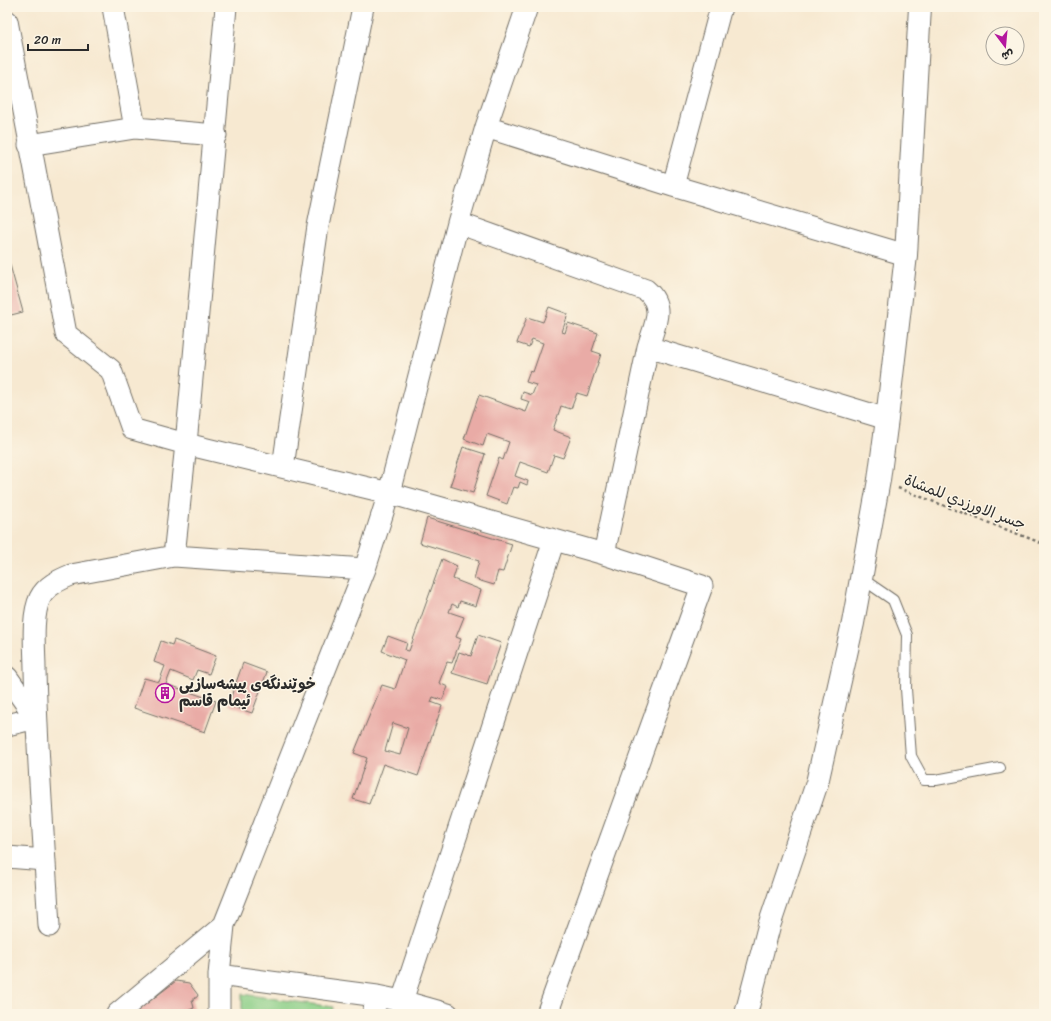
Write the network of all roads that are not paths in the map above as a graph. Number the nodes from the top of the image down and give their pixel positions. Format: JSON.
{"nodes":[{"id":1,"x":113,"y":7,"type":"edge"},
{"id":2,"x":226,"y":7,"type":"edge"},
{"id":3,"x":363,"y":7,"type":"edge"},
{"id":4,"x":527,"y":7,"type":"edge"},
{"id":5,"x":721,"y":7,"type":"edge"},
{"id":6,"x":920,"y":7,"type":"edge"},
{"id":7,"x":7,"y":21,"type":"edge"},
{"id":8,"x":486,"y":127,"type":"junction"},
{"id":9,"x":135,"y":128,"type":"junction"},
{"id":10,"x":216,"y":135,"type":"junction"},
{"id":11,"x":29,"y":145,"type":"junction"},
{"id":12,"x":673,"y":186,"type":"junction"},
{"id":13,"x":458,"y":223,"type":"junction"},
{"id":14,"x":906,"y":255,"type":"junction"},
{"id":15,"x":648,"y":347,"type":"junction"},
{"id":16,"x":887,"y":419,"type":"junction"},
{"id":17,"x":186,"y":444,"type":"junction"},
{"id":18,"x":284,"y":467,"type":"junction"},
{"id":19,"x":389,"y":493,"type":"junction"},
{"id":20,"x":554,"y":540,"type":"junction"},
{"id":21,"x":604,"y":554,"type":"junction"},
{"id":22,"x":174,"y":556,"type":"junction"},
{"id":23,"x":364,"y":569,"type":"junction"},
{"id":24,"x":861,"y":578,"type":"junction"},
{"id":25,"x":7,"y":677,"type":"edge"},
{"id":26,"x":36,"y":718,"type":"junction"},
{"id":27,"x":7,"y":725,"type":"edge"},
{"id":28,"x":1000,"y":768,"type":"dead end"},
{"id":29,"x":7,"y":857,"type":"edge"},
{"id":30,"x":45,"y":860,"type":"junction"},
{"id":31,"x":224,"y":925,"type":"junction"},
{"id":32,"x":49,"y":926,"type":"dead end"},
{"id":33,"x":219,"y":975,"type":"junction"},
{"id":34,"x":402,"y":1001,"type":"junction"},
{"id":35,"x":375,"y":1005,"type":"edge"},
{"id":36,"x":117,"y":1014,"type":"edge"},
{"id":37,"x":218,"y":1014,"type":"edge"},
{"id":38,"x":448,"y":1014,"type":"edge"},
{"id":39,"x":547,"y":1014,"type":"edge"},
{"id":40,"x":746,"y":1014,"type":"edge"}],
"edges":[{"from":1,"to":9,"type":"street"},
{"from":2,"to":10,"type":"street"},
{"from":3,"to":18,"type":"street"},
{"from":4,"to":8,"type":"street"},
{"from":5,"to":12,"type":"street"},
{"from":6,"to":14,"type":"street"},
{"from":7,"to":11,"type":"street"},
{"from":8,"to":12,"type":"street"},
{"from":8,"to":13,"type":"street"},
{"from":9,"to":10,"type":"street"},
{"from":9,"to":11,"type":"street"},
{"from":10,"to":17,"type":"street"},
{"from":11,"to":17,"type":"street"},
{"from":12,"to":14,"type":"street"},
{"from":13,"to":15,"type":"street"},
{"from":13,"to":19,"type":"street"},
{"from":14,"to":16,"type":"street"},
{"from":15,"to":16,"type":"street"},
{"from":15,"to":21,"type":"street"},
{"from":16,"to":24,"type":"street"},
{"from":17,"to":18,"type":"street"},
{"from":17,"to":22,"type":"street"},
{"from":18,"to":19,"type":"street"},
{"from":19,"to":20,"type":"street"},
{"from":19,"to":23,"type":"street"},
{"from":20,"to":21,"type":"street"},
{"from":20,"to":34,"type":"street"},
{"from":21,"to":39,"type":"street"},
{"from":22,"to":23,"type":"street"},
{"from":22,"to":26,"type":"street"},
{"from":23,"to":31,"type":"street"},
{"from":24,"to":28,"type":"lane"},
{"from":24,"to":40,"type":"street"},
{"from":25,"to":26,"type":"street"},
{"from":26,"to":27,"type":"street"},
{"from":26,"to":30,"type":"street"},
{"from":29,"to":30,"type":"street"},
{"from":30,"to":32,"type":"street"},
{"from":31,"to":33,"type":"street"},
{"from":31,"to":36,"type":"street"},
{"from":33,"to":35,"type":"street"},
{"from":33,"to":37,"type":"street"},
{"from":34,"to":35,"type":"street"},
{"from":34,"to":38,"type":"street"}]}
